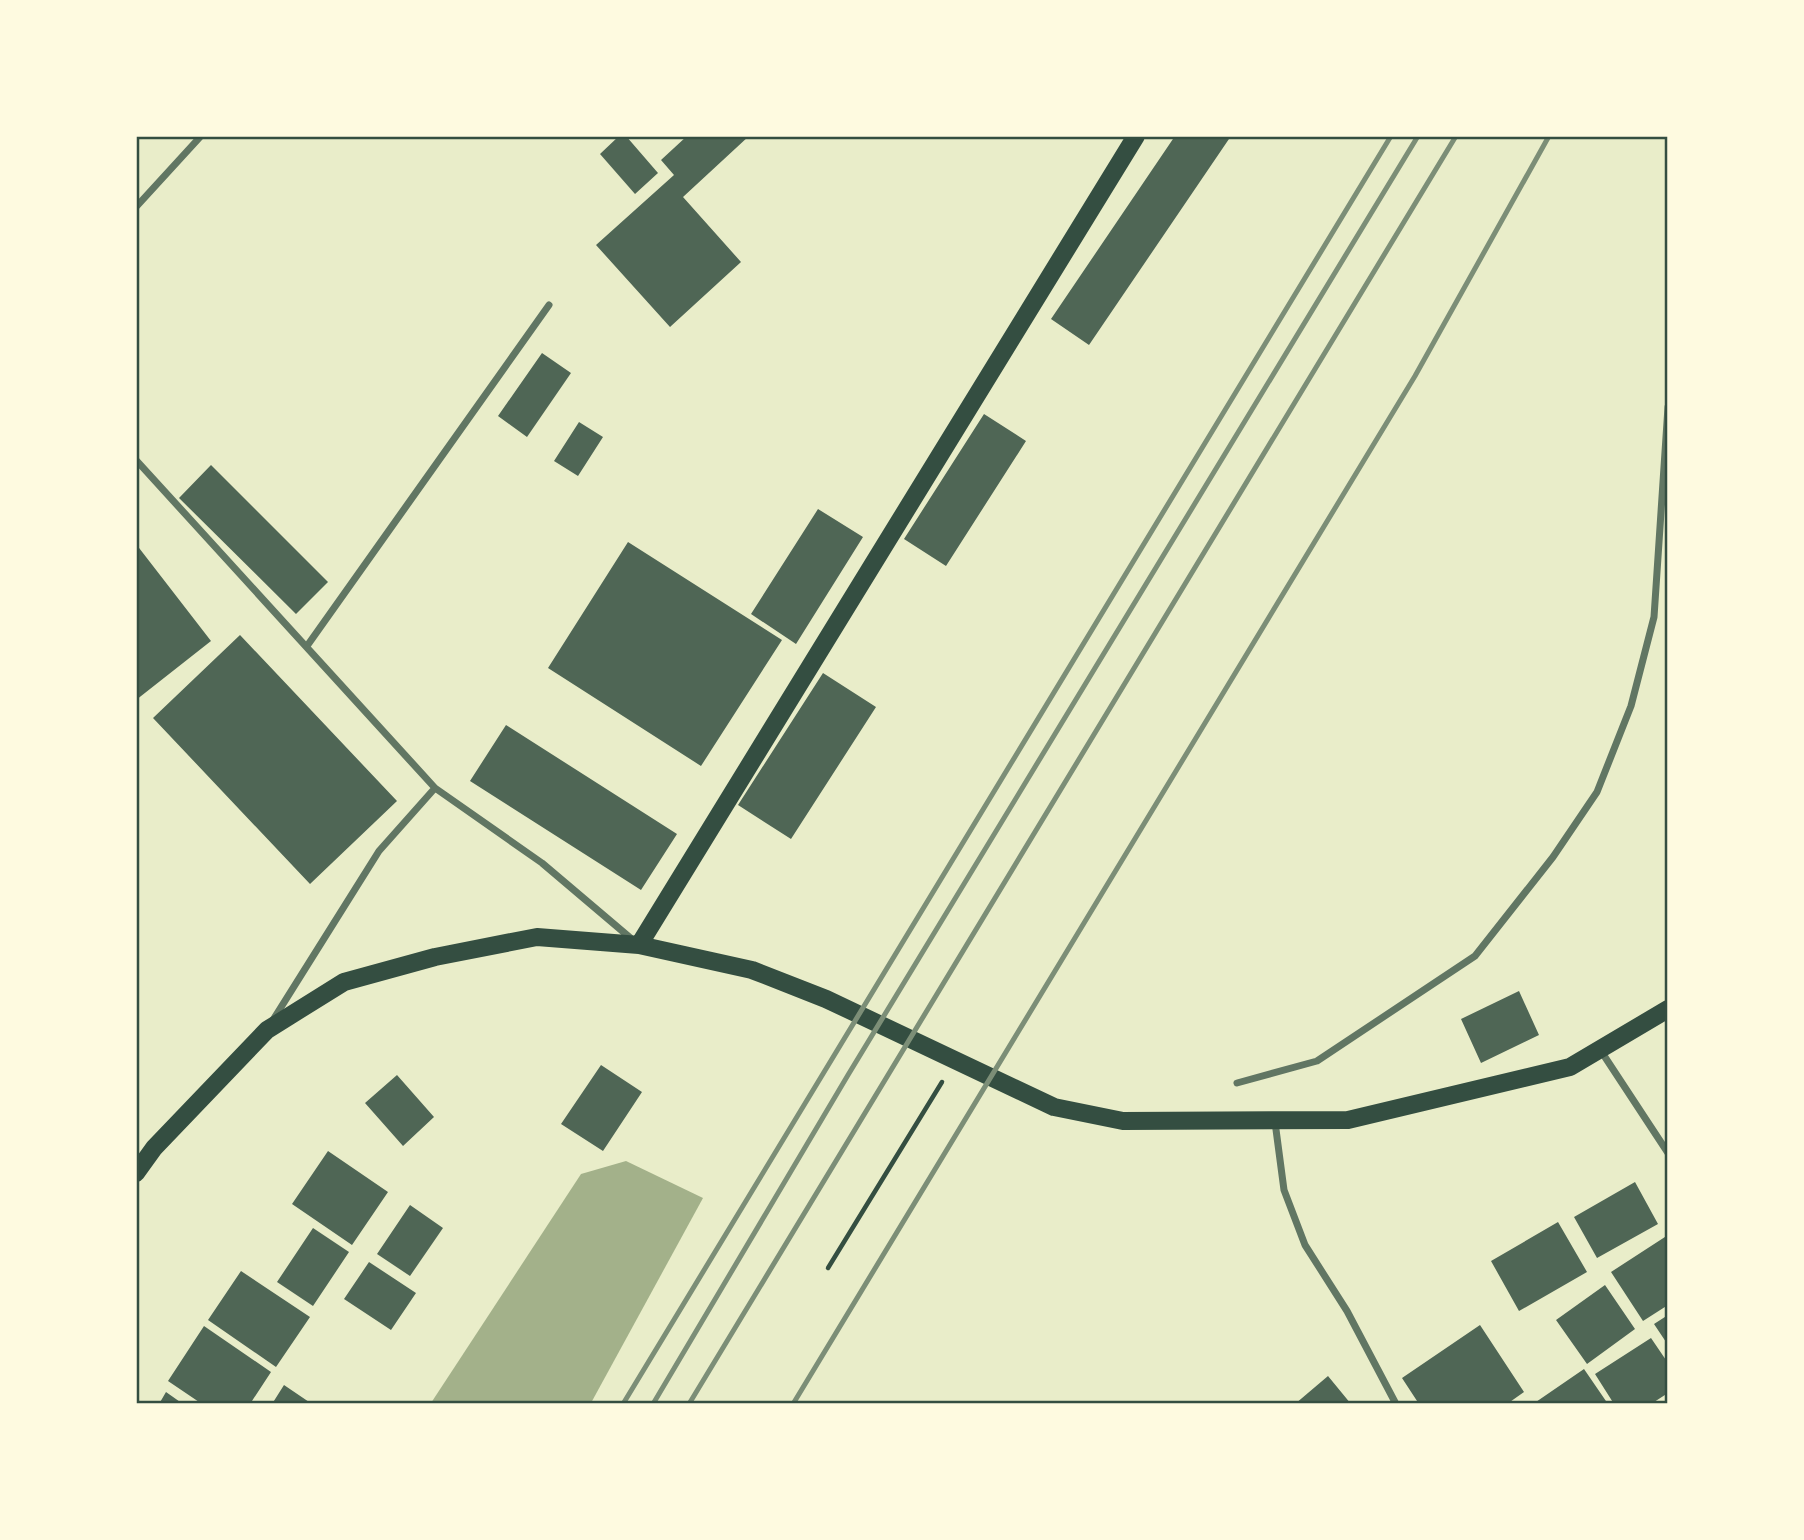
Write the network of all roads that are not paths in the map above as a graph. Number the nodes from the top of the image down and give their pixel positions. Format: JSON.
{"nodes":[{"id":1,"x":201,"y":136,"type":"edge"},
{"id":2,"x":1136,"y":136,"type":"edge"},
{"id":3,"x":136,"y":207,"type":"edge"},
{"id":4,"x":549,"y":306,"type":"dead end"},
{"id":5,"x":1668,"y":407,"type":"edge"},
{"id":6,"x":136,"y":460,"type":"edge"},
{"id":7,"x":307,"y":646,"type":"junction"},
{"id":8,"x":435,"y":788,"type":"junction"},
{"id":9,"x":639,"y":945,"type":"junction"},
{"id":10,"x":1668,"y":1009,"type":"edge"},
{"id":11,"x":267,"y":1030,"type":"junction"},
{"id":12,"x":1600,"y":1050,"type":"junction"},
{"id":13,"x":1237,"y":1083,"type":"dead end"},
{"id":14,"x":1275,"y":1120,"type":"junction"},
{"id":15,"x":1668,"y":1153,"type":"edge"},
{"id":16,"x":136,"y":1172,"type":"edge"},
{"id":17,"x":1396,"y":1404,"type":"edge"}],
"edges":[{"from":1,"to":3,"type":"street"},
{"from":2,"to":9,"type":"main road"},
{"from":4,"to":7,"type":"street"},
{"from":5,"to":13,"type":"street"},
{"from":6,"to":7,"type":"street"},
{"from":7,"to":8,"type":"street"},
{"from":8,"to":9,"type":"street"},
{"from":8,"to":11,"type":"street"},
{"from":9,"to":11,"type":"main road"},
{"from":9,"to":14,"type":"main road"},
{"from":10,"to":12,"type":"main road"},
{"from":11,"to":16,"type":"main road"},
{"from":12,"to":14,"type":"main road"},
{"from":12,"to":15,"type":"street"},
{"from":14,"to":17,"type":"street"}]}
